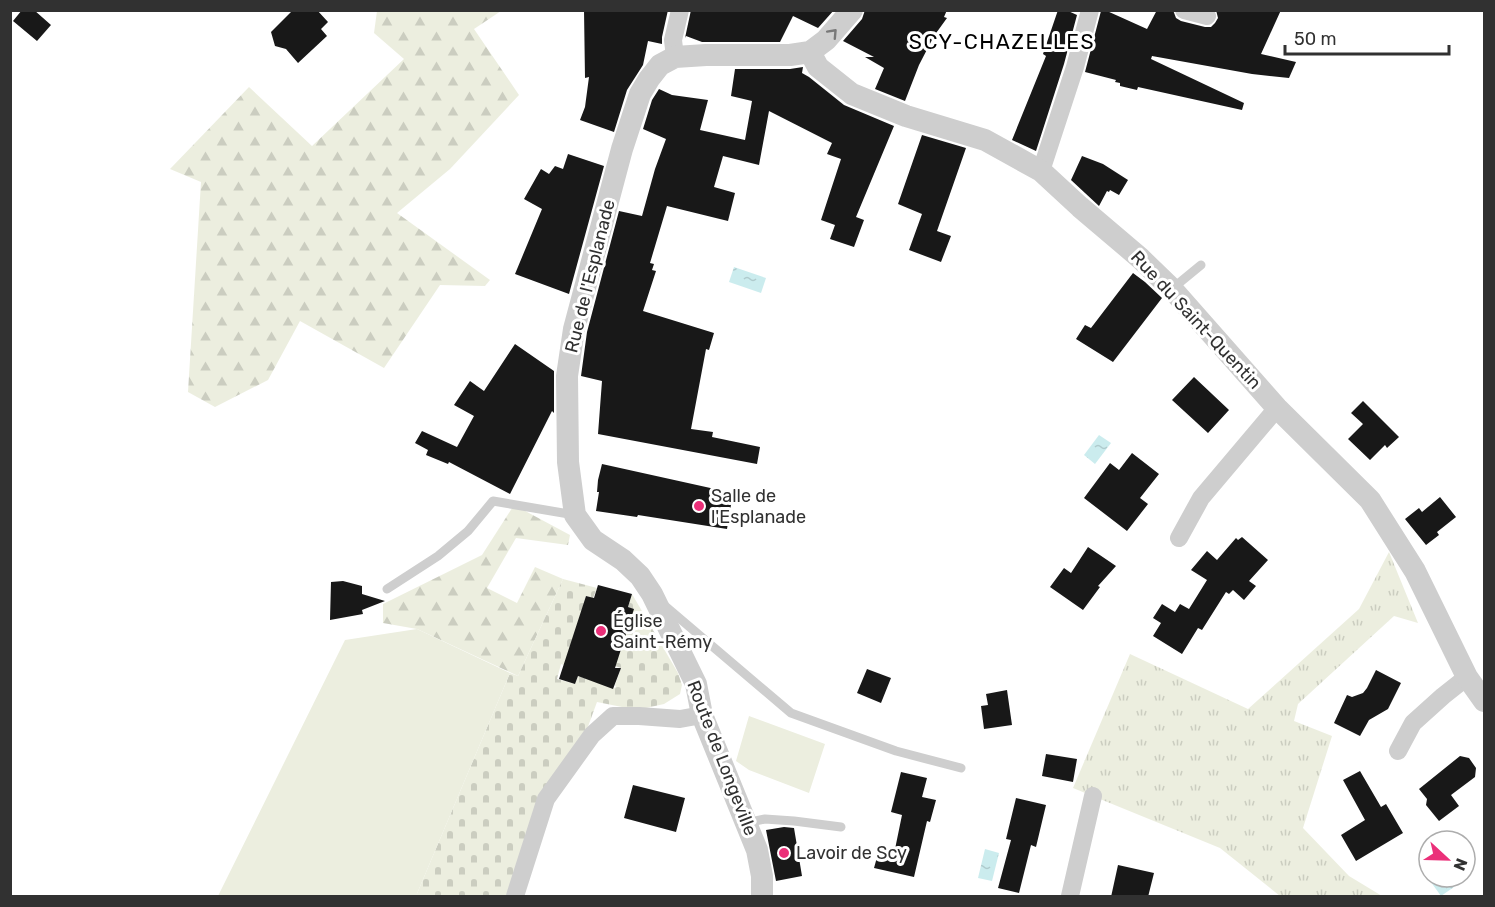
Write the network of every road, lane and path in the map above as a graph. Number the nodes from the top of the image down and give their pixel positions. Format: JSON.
{"nodes":[{"id":1,"x":680,"y":10,"type":"edge"},
{"id":2,"x":852,"y":10,"type":"edge"},
{"id":3,"x":1090,"y":10,"type":"edge"},
{"id":4,"x":1184,"y":10,"type":"edge"},
{"id":5,"x":1208,"y":16,"type":"dead end"},
{"id":6,"x":810,"y":52,"type":"junction"},
{"id":7,"x":675,"y":57,"type":"junction"},
{"id":8,"x":1041,"y":171,"type":"junction"},
{"id":9,"x":1201,"y":265,"type":"dead end"},
{"id":10,"x":1172,"y":289,"type":"junction"},
{"id":11,"x":1277,"y":408,"type":"junction"},
{"id":12,"x":575,"y":515,"type":"junction"},
{"id":13,"x":1179,"y":538,"type":"dead end"},
{"id":14,"x":387,"y":589,"type":"dead end"},
{"id":15,"x":652,"y":594,"type":"junction"},
{"id":16,"x":1467,"y":677,"type":"junction"},
{"id":17,"x":1485,"y":701,"type":"edge"},
{"id":18,"x":702,"y":715,"type":"junction"},
{"id":19,"x":1398,"y":751,"type":"dead end"},
{"id":20,"x":961,"y":768,"type":"dead end"},
{"id":21,"x":1093,"y":796,"type":"dead end"},
{"id":22,"x":746,"y":823,"type":"junction"},
{"id":23,"x":841,"y":827,"type":"dead end"},
{"id":24,"x":515,"y":897,"type":"edge"},
{"id":25,"x":762,"y":897,"type":"edge"},
{"id":26,"x":1070,"y":897,"type":"edge"}],
"edges":[{"from":1,"to":7,"type":"street"},
{"from":6,"to":2,"type":"street","one_way":true},
{"from":3,"to":8,"type":"street"},
{"from":4,"to":5,"type":"street"},
{"from":6,"to":7,"type":"street"},
{"from":6,"to":8,"type":"street","name":"Rue du Saint-Quentin"},
{"from":7,"to":12,"type":"street","name":"Rue de l'Esplanade"},
{"from":8,"to":10,"type":"street","name":"Rue du Saint-Quentin"},
{"from":9,"to":10,"type":"lane"},
{"from":10,"to":11,"type":"street","name":"Rue du Saint-Quentin"},
{"from":11,"to":13,"type":"street"},
{"from":11,"to":16,"type":"street","name":"Rue du Saint-Quentin"},
{"from":12,"to":14,"type":"lane"},
{"from":12,"to":15,"type":"street","name":"Route de Longeville"},
{"from":15,"to":18,"type":"street","name":"Route de Longeville"},
{"from":15,"to":20,"type":"lane"},
{"from":16,"to":17,"type":"street","name":"Rue du Saint-Quentin"},
{"from":16,"to":19,"type":"street"},
{"from":18,"to":22,"type":"street","name":"Route de Longeville"},
{"from":18,"to":24,"type":"street"},
{"from":21,"to":26,"type":"street"},
{"from":22,"to":23,"type":"lane"},
{"from":22,"to":25,"type":"street","name":"Route de Longeville"}]}
